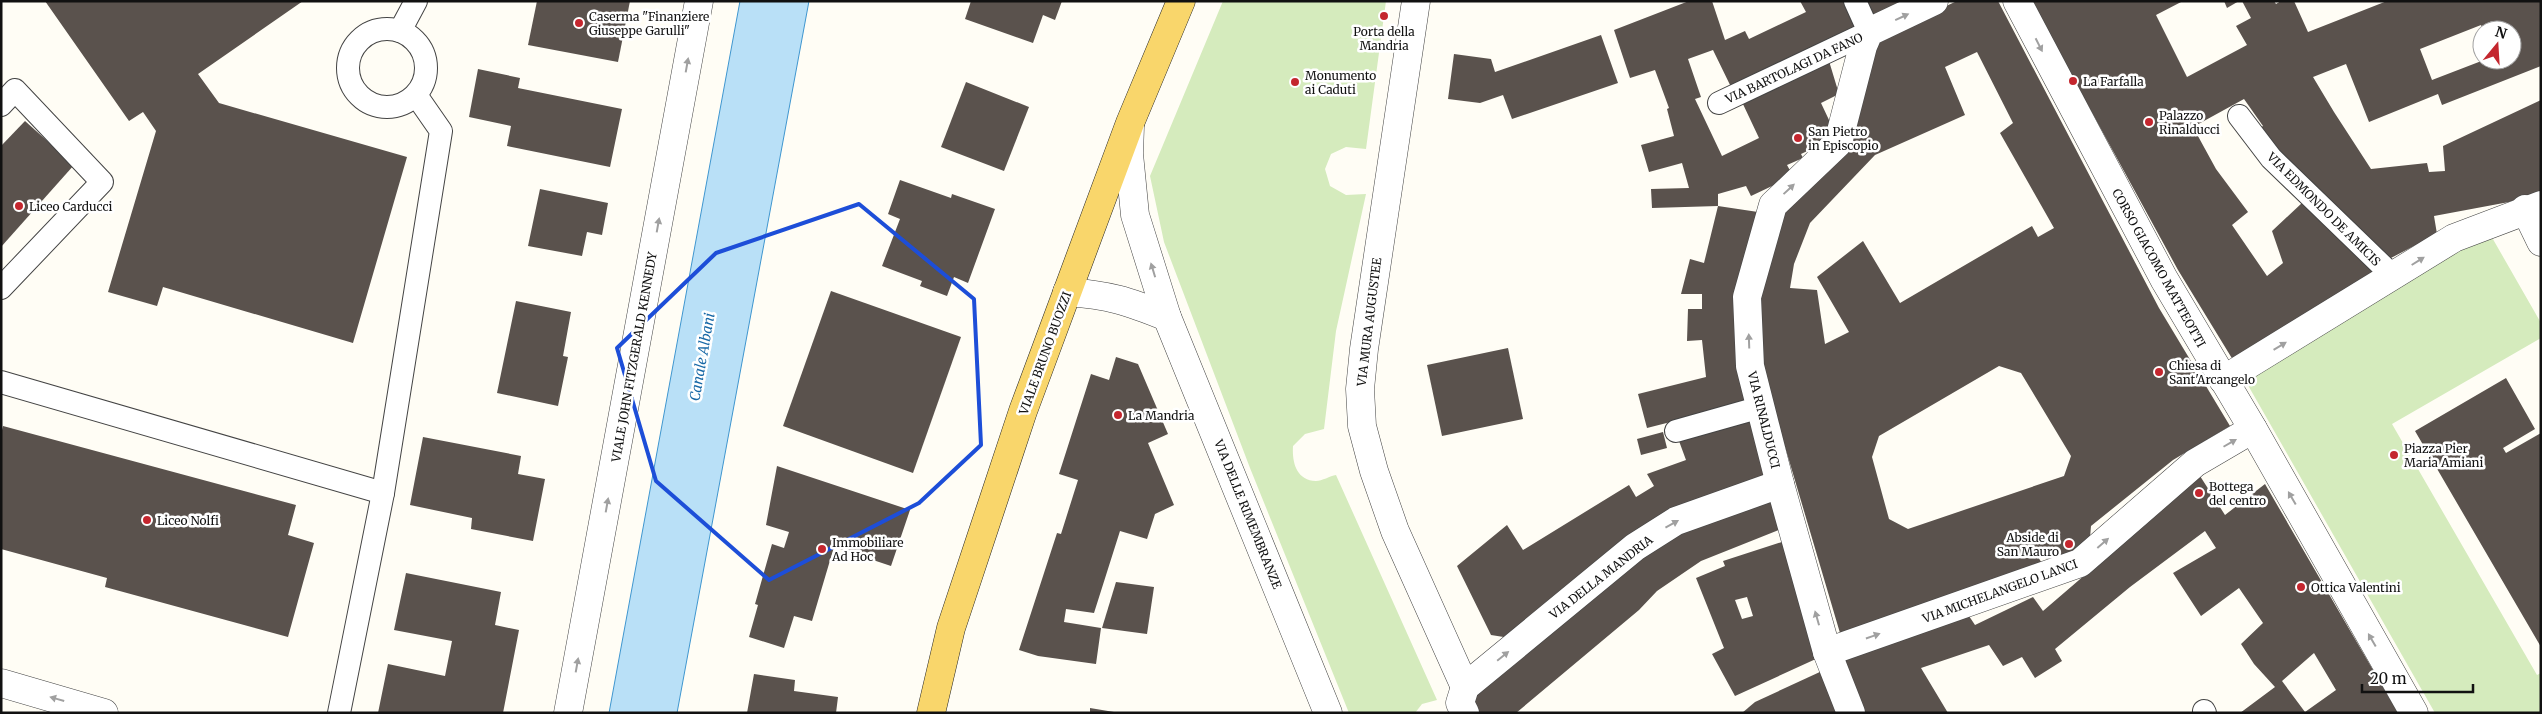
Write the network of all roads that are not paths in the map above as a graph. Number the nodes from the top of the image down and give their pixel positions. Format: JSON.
{"nodes":[{"id":1,"x":416,"y":1,"type":"edge"},
{"id":2,"x":699,"y":1,"type":"edge"},
{"id":3,"x":1181,"y":1,"type":"edge"},
{"id":4,"x":1416,"y":1,"type":"edge"},
{"id":5,"x":1855,"y":1,"type":"edge"},
{"id":6,"x":1934,"y":1,"type":"edge"},
{"id":7,"x":2017,"y":1,"type":"edge"},
{"id":8,"x":400,"y":31,"type":"junction"},
{"id":9,"x":1869,"y":32,"type":"junction"},
{"id":10,"x":416,"y":95,"type":"junction"},
{"id":11,"x":1718,"y":103,"type":"dead end"},
{"id":12,"x":1,"y":105,"type":"edge"},
{"id":13,"x":2239,"y":116,"type":"dead end"},
{"id":14,"x":1130,"y":123,"type":"junction"},
{"id":15,"x":2533,"y":207,"type":"edge"},
{"id":16,"x":2541,"y":242,"type":"edge"},
{"id":17,"x":2393,"y":276,"type":"junction"},
{"id":18,"x":1,"y":288,"type":"edge"},
{"id":19,"x":1067,"y":292,"type":"junction"},
{"id":20,"x":1167,"y":317,"type":"junction"},
{"id":21,"x":2223,"y":380,"type":"junction"},
{"id":22,"x":1,"y":382,"type":"edge"},
{"id":23,"x":1761,"y":407,"type":"junction"},
{"id":24,"x":2253,"y":430,"type":"junction"},
{"id":25,"x":1676,"y":431,"type":"dead end"},
{"id":26,"x":1780,"y":484,"type":"junction"},
{"id":27,"x":383,"y":493,"type":"junction"},
{"id":28,"x":1827,"y":652,"type":"junction"},
{"id":29,"x":1,"y":683,"type":"edge"},
{"id":30,"x":1465,"y":700,"type":"edge"},
{"id":31,"x":104,"y":713,"type":"edge"},
{"id":32,"x":339,"y":713,"type":"edge"},
{"id":33,"x":568,"y":713,"type":"edge"},
{"id":34,"x":931,"y":713,"type":"edge"},
{"id":35,"x":1328,"y":713,"type":"edge"},
{"id":36,"x":1852,"y":713,"type":"edge"},
{"id":37,"x":2414,"y":713,"type":"edge"}],
"edges":[{"from":1,"to":8,"type":"lane"},
{"from":33,"to":2,"type":"street","name":"VIALE JOHN FITZGERALD KENNEDY","one_way":true},
{"from":3,"to":14,"type":"main road","name":"VIALE BRUNO BUOZZI"},
{"from":4,"to":30,"type":"street","name":"VIA MURA AUGUSTEE"},
{"from":5,"to":9,"type":"lane","name":"VIA BARTOLAGI DA FANO"},
{"from":9,"to":6,"type":"street","name":"VIA BARTOLAGI DA FANO","one_way":true},
{"from":7,"to":21,"type":"street","name":"CORSO GIACOMO MATTEOTTI","one_way":true},
{"from":8,"to":10,"type":"lane"},
{"from":8,"to":10,"type":"lane"},
{"from":9,"to":11,"type":"lane","name":"VIA BARTOLAGI DA FANO"},
{"from":23,"to":9,"type":"street","name":"VIA RINALDUCCI","one_way":true},
{"from":10,"to":27,"type":"lane"},
{"from":12,"to":18,"type":"lane"},
{"from":13,"to":17,"type":"lane","name":"VIA EDMONDO DE AMICIS"},
{"from":14,"to":19,"type":"main road","name":"VIALE BRUNO BUOZZI"},
{"from":20,"to":14,"type":"street","name":"VIA DELLE RIMEMBRANZE","one_way":true},
{"from":15,"to":16,"type":"street"},
{"from":17,"to":15,"type":"street","name":"VIA EDMONDO DE AMICIS","one_way":true},
{"from":21,"to":17,"type":"street","name":"VIA EDMONDO DE AMICIS","one_way":true},
{"from":19,"to":20,"type":"street"},
{"from":19,"to":34,"type":"main road","name":"VIALE BRUNO BUOZZI"},
{"from":20,"to":35,"type":"street","name":"VIA DELLE RIMEMBRANZE"},
{"from":21,"to":24,"type":"street","name":"CORSO GIACOMO MATTEOTTI"},
{"from":22,"to":27,"type":"lane"},
{"from":23,"to":25,"type":"lane"},
{"from":23,"to":26,"type":"street","name":"VIA RINALDUCCI"},
{"from":28,"to":24,"type":"street","name":"VIA MICHELANGELO LANCI","one_way":true},
{"from":37,"to":24,"type":"street","name":"CORSO GIACOMO MATTEOTTI","one_way":true},
{"from":28,"to":26,"type":"street","name":"VIA RINALDUCCI","one_way":true},
{"from":30,"to":26,"type":"street","name":"VIA DELLA MANDRIA","one_way":true},
{"from":27,"to":32,"type":"lane"},
{"from":28,"to":36,"type":"street","name":"VIA RINALDUCCI"},
{"from":31,"to":29,"type":"street","one_way":true}]}
